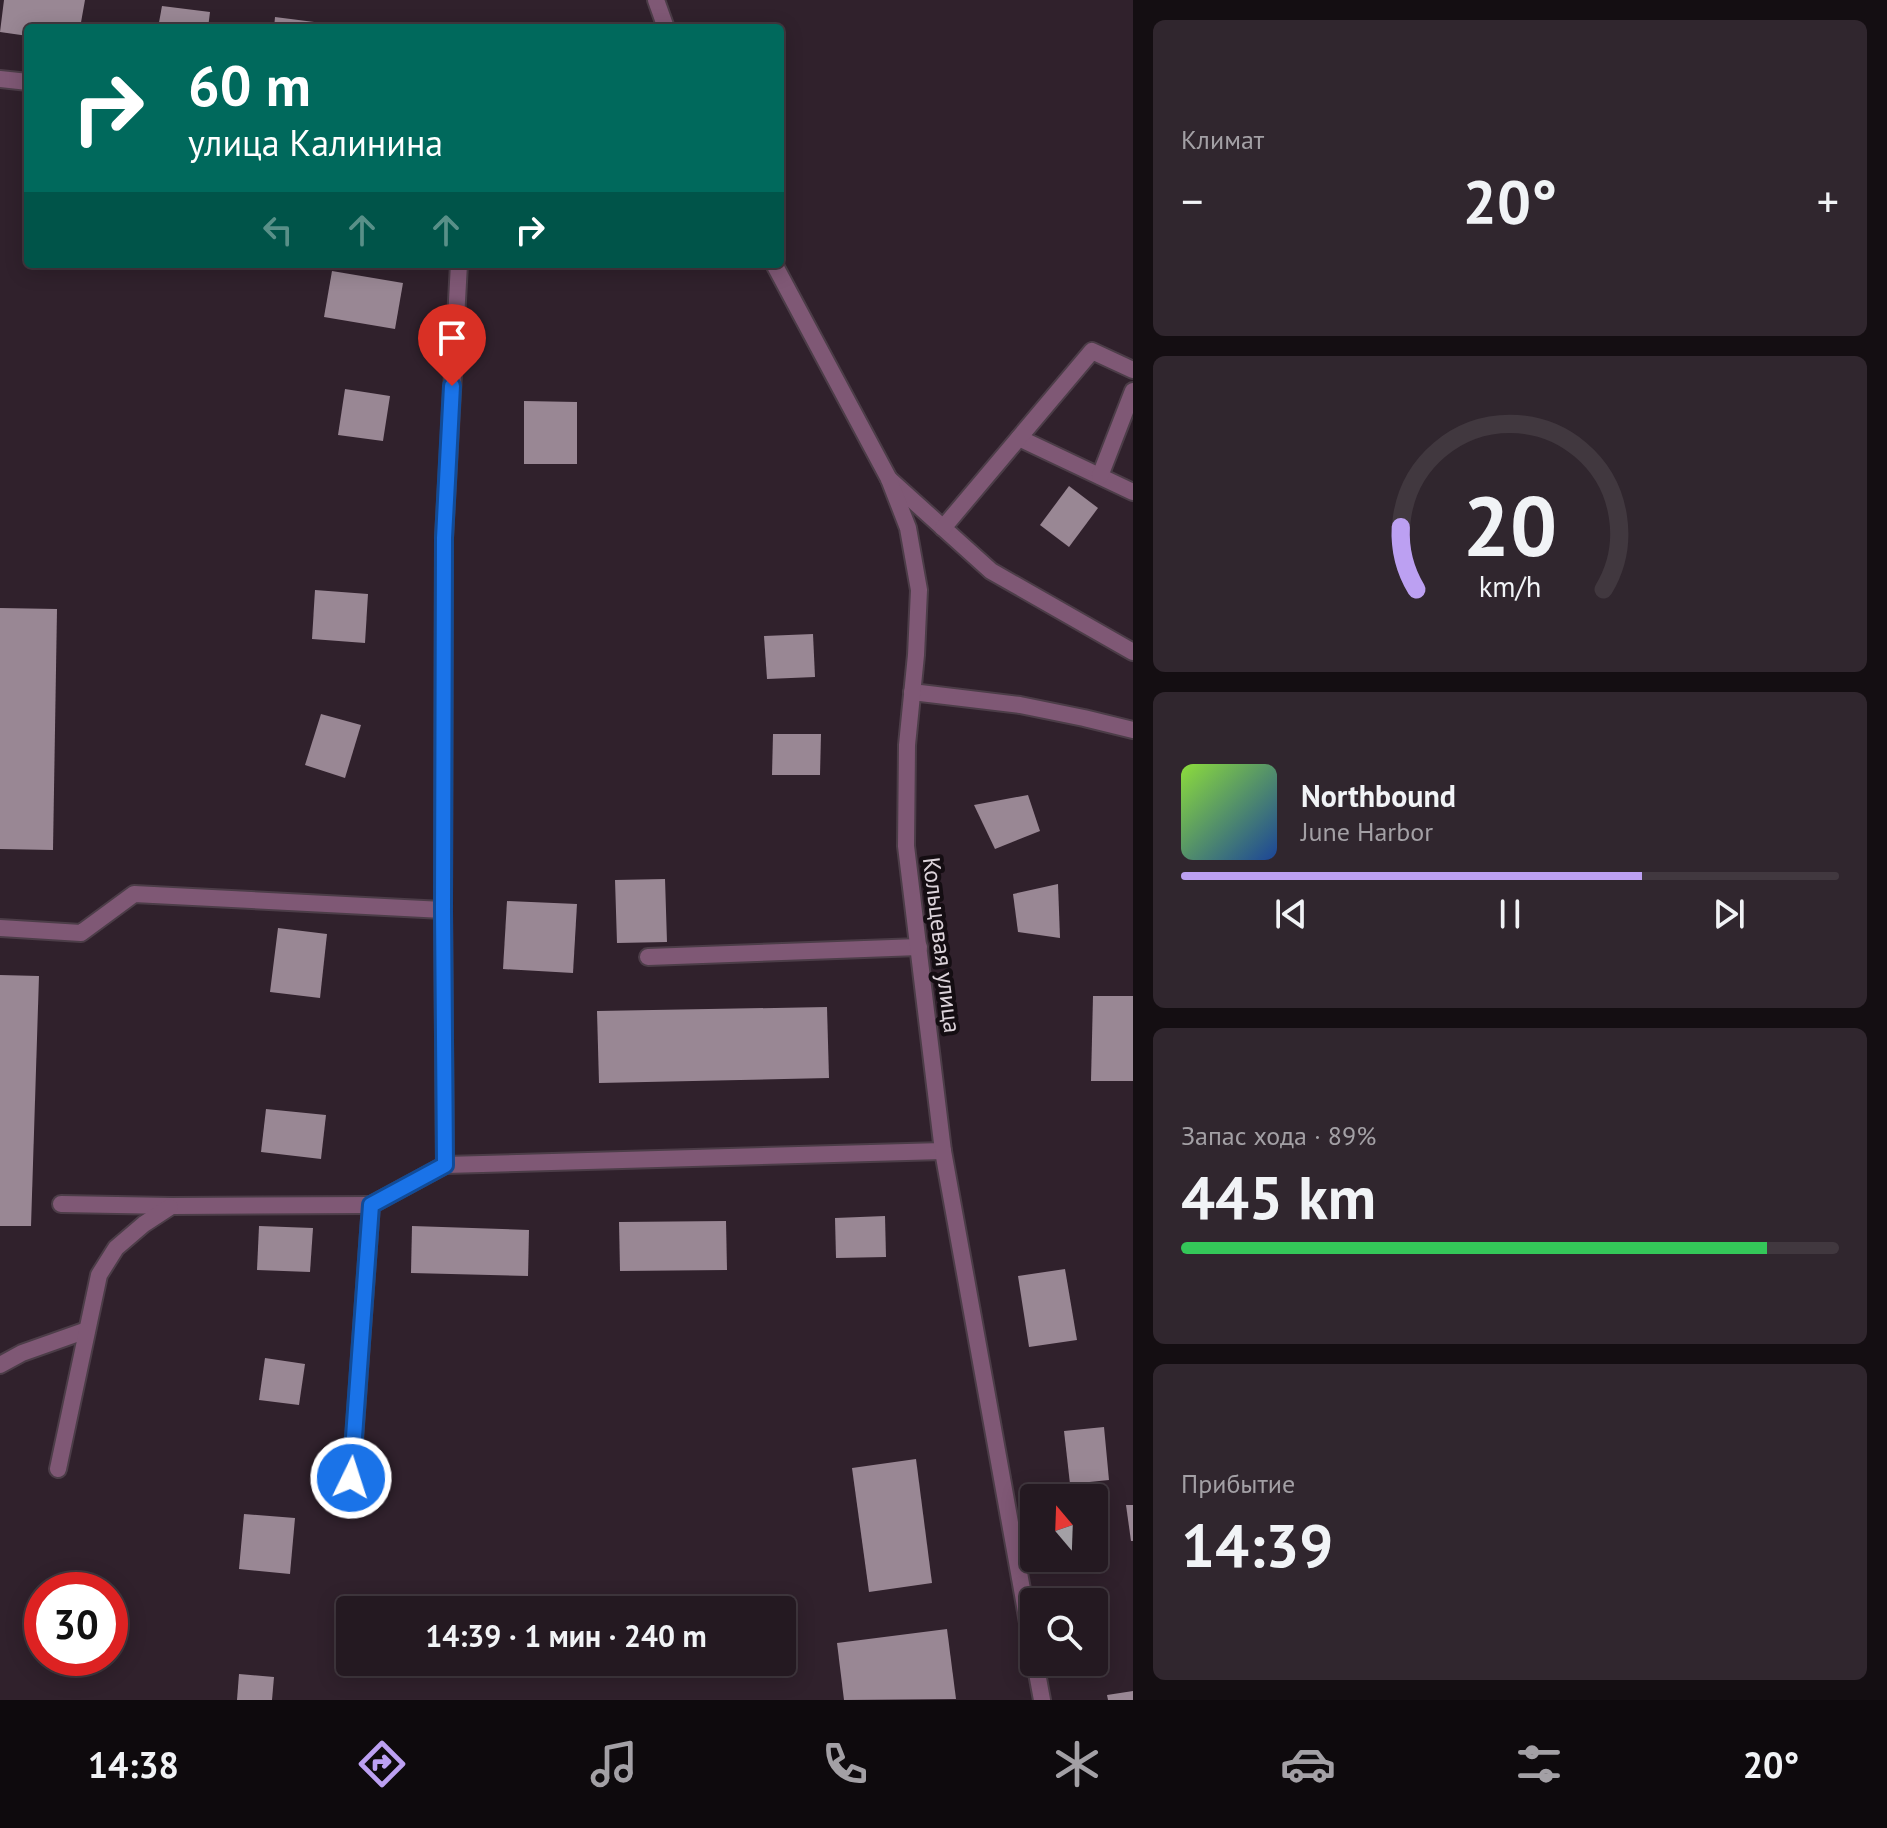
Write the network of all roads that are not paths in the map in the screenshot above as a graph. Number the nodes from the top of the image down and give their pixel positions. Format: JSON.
{"nodes":[{"id":1,"x":656,"y":0,"type":"edge"},
{"id":2,"x":665,"y":24,"type":"edge"},
{"id":3,"x":0,"y":79,"type":"edge"},
{"id":4,"x":24,"y":82,"type":"edge"},
{"id":5,"x":459,"y":268,"type":"edge"},
{"id":6,"x":776,"y":268,"type":"edge"},
{"id":7,"x":1133,"y":370,"type":"edge"},
{"id":8,"x":1133,"y":391,"type":"edge"},
{"id":9,"x":1019,"y":438,"type":"junction"},
{"id":10,"x":1100,"y":476,"type":"junction"},
{"id":11,"x":889,"y":479,"type":"junction"},
{"id":12,"x":1133,"y":492,"type":"edge"},
{"id":13,"x":943,"y":528,"type":"junction"},
{"id":14,"x":1133,"y":652,"type":"edge"},
{"id":15,"x":912,"y":692,"type":"junction"},
{"id":16,"x":1133,"y":730,"type":"edge"},
{"id":17,"x":443,"y":910,"type":"junction"},
{"id":18,"x":0,"y":928,"type":"edge"},
{"id":19,"x":919,"y":947,"type":"junction"},
{"id":20,"x":648,"y":957,"type":"dead end"},
{"id":21,"x":943,"y":1151,"type":"junction"},
{"id":22,"x":445,"y":1165,"type":"junction"},
{"id":23,"x":61,"y":1204,"type":"dead end"},
{"id":24,"x":371,"y":1205,"type":"junction"},
{"id":25,"x":172,"y":1206,"type":"junction"},
{"id":26,"x":87,"y":1330,"type":"junction"},
{"id":27,"x":0,"y":1365,"type":"edge"},
{"id":28,"x":58,"y":1469,"type":"dead end"},
{"id":29,"x":349,"y":1509,"type":"dead end"},
{"id":30,"x":1021,"y":1588,"type":"edge"},
{"id":31,"x":1037,"y":1676,"type":"edge"},
{"id":32,"x":1042,"y":1700,"type":"edge"}],
"edges":[{"from":1,"to":2,"type":"street"},
{"from":3,"to":4,"type":"street"},
{"from":5,"to":17,"type":"street"},
{"from":6,"to":11,"type":"street","name":"Кольцевая улица"},
{"from":7,"to":9,"type":"street"},
{"from":8,"to":10,"type":"street"},
{"from":9,"to":10,"type":"street"},
{"from":9,"to":13,"type":"street"},
{"from":10,"to":12,"type":"street"},
{"from":11,"to":13,"type":"street"},
{"from":11,"to":15,"type":"street","name":"Кольцевая улица"},
{"from":13,"to":14,"type":"street"},
{"from":15,"to":16,"type":"street"},
{"from":15,"to":19,"type":"street","name":"Кольцевая улица"},
{"from":17,"to":18,"type":"street"},
{"from":17,"to":22,"type":"street"},
{"from":19,"to":20,"type":"street"},
{"from":19,"to":21,"type":"street","name":"Кольцевая улица"},
{"from":21,"to":22,"type":"street"},
{"from":21,"to":30,"type":"street","name":"Кольцевая улица"},
{"from":22,"to":24,"type":"street"},
{"from":23,"to":25,"type":"street"},
{"from":24,"to":25,"type":"street"},
{"from":24,"to":29,"type":"street"},
{"from":25,"to":26,"type":"street"},
{"from":26,"to":27,"type":"street"},
{"from":26,"to":28,"type":"street"},
{"from":31,"to":32,"type":"street","name":"Кольцевая улица"}]}
